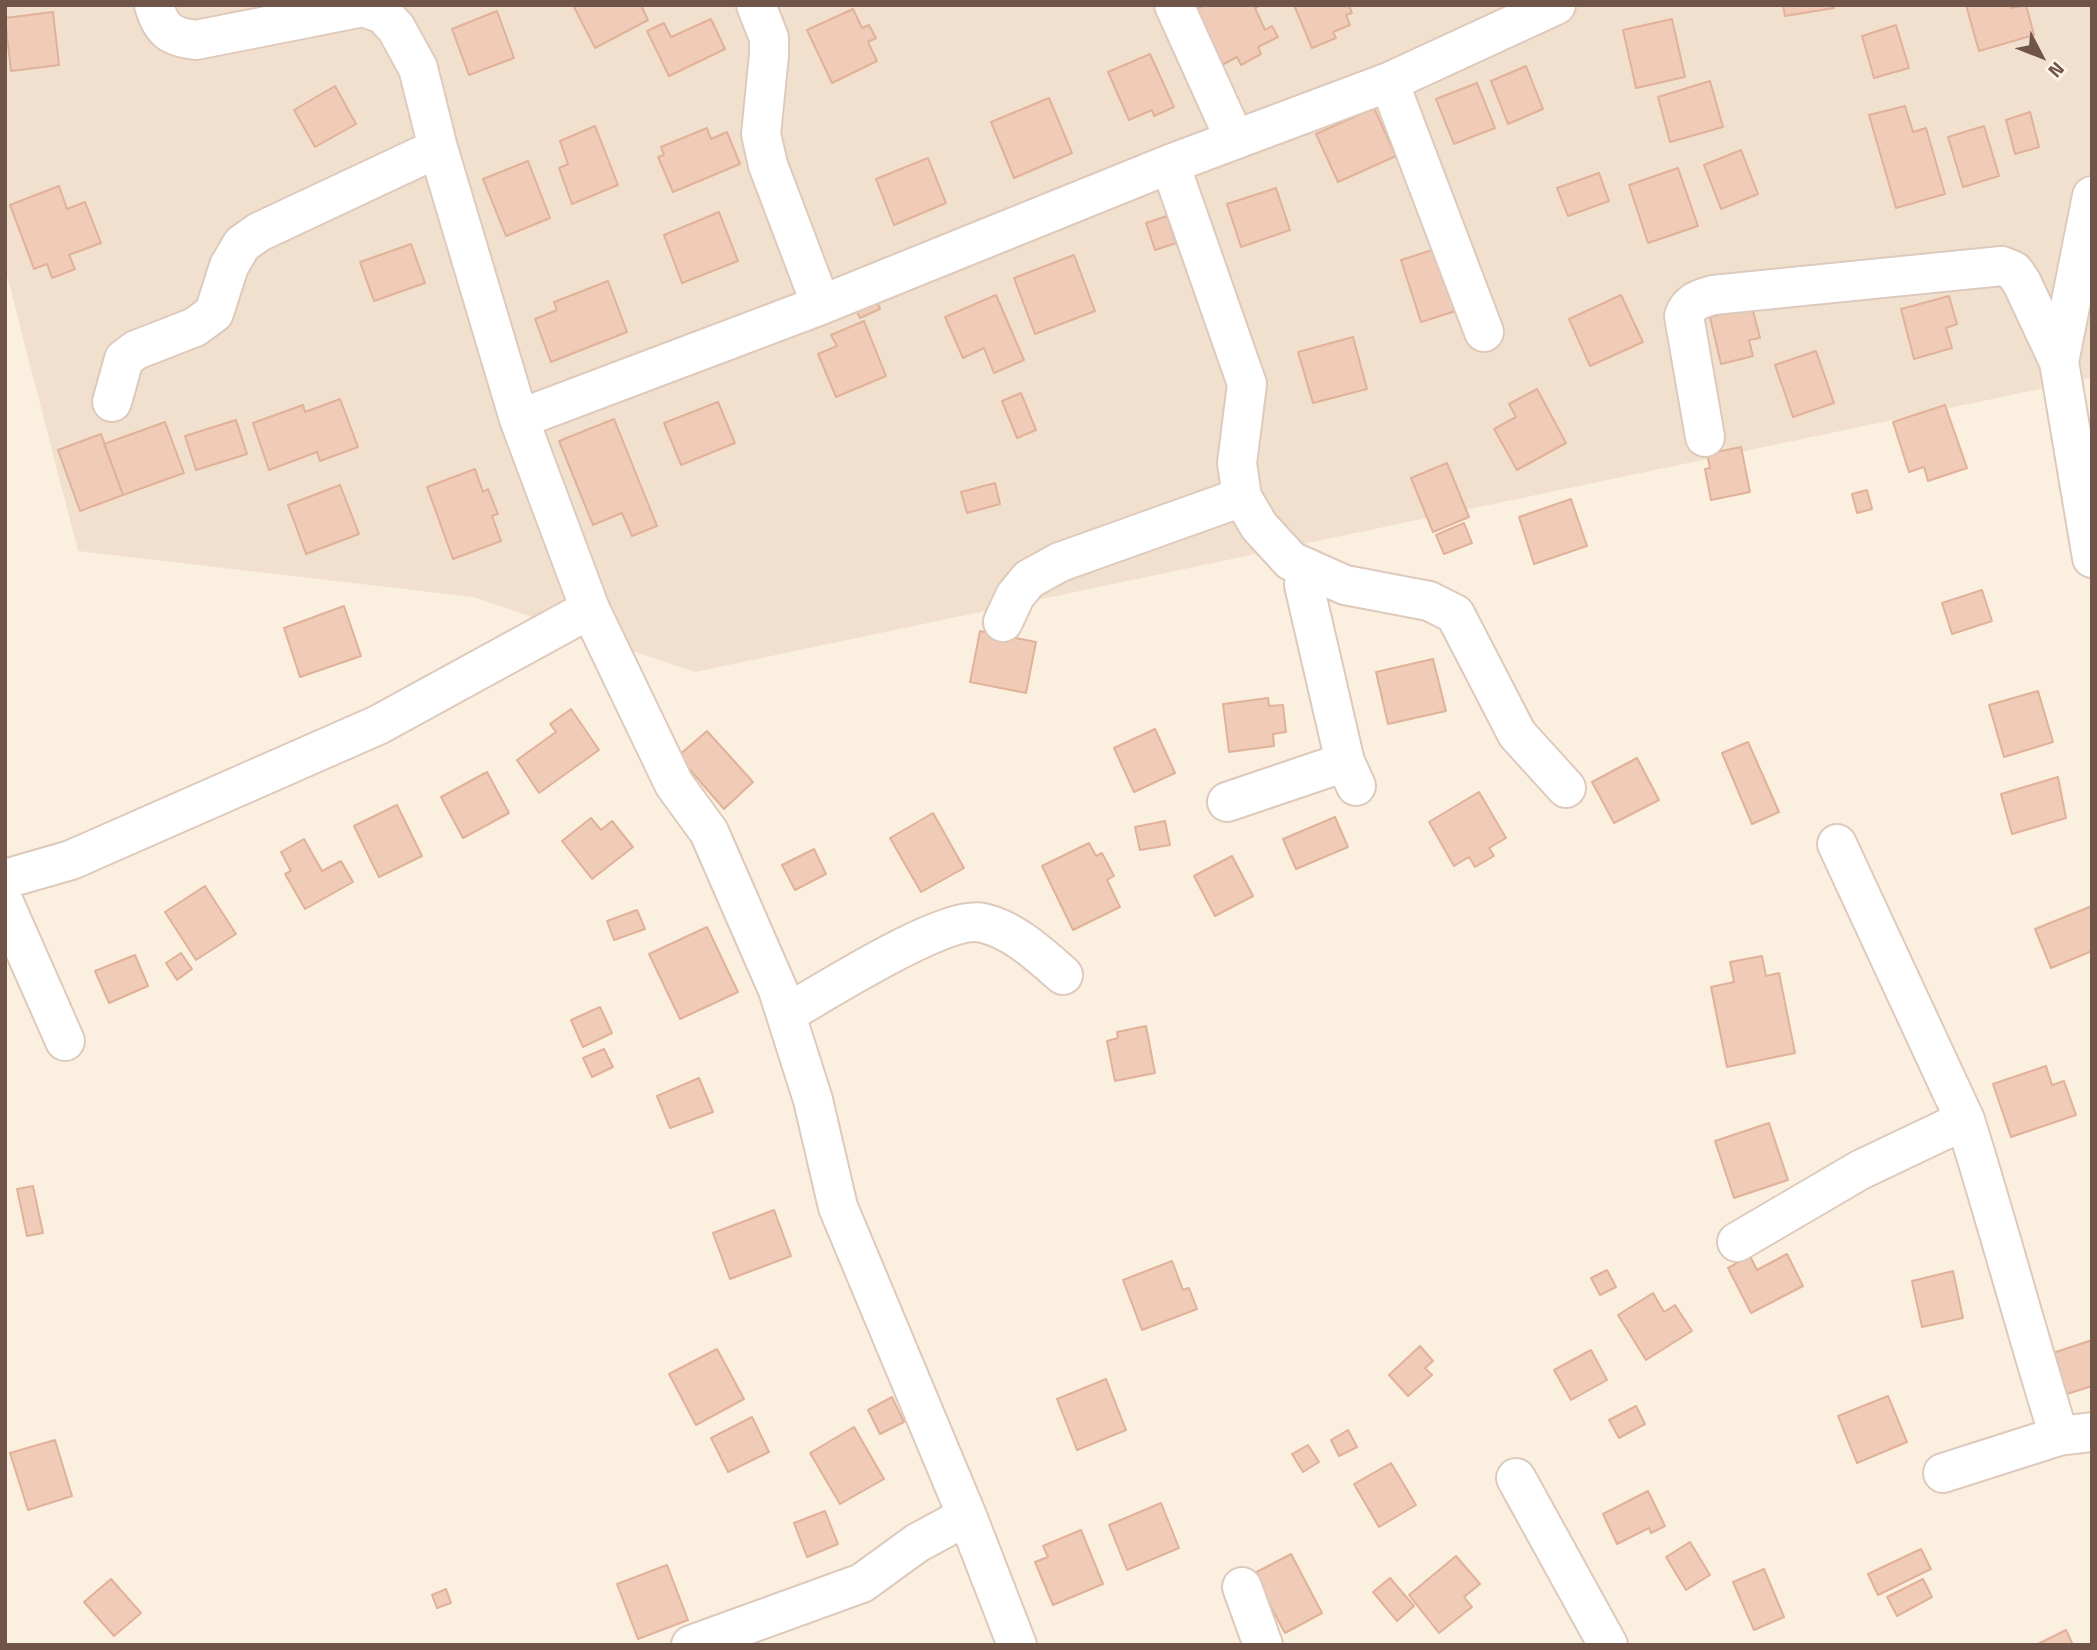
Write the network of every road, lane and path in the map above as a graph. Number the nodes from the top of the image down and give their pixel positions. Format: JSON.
{"nodes":[{"id":1,"x":154,"y":5,"type":"edge"},
{"id":2,"x":756,"y":5,"type":"edge"},
{"id":3,"x":1174,"y":5,"type":"edge"},
{"id":4,"x":1556,"y":5,"type":"edge"},
{"id":5,"x":1390,"y":82,"type":"junction"},
{"id":6,"x":1234,"y":140,"type":"junction"},
{"id":7,"x":438,"y":148,"type":"junction"},
{"id":8,"x":1170,"y":164,"type":"junction"},
{"id":9,"x":2092,"y":196,"type":"edge"},
{"id":10,"x":821,"y":305,"type":"junction"},
{"id":11,"x":1485,"y":332,"type":"dead end"},
{"id":12,"x":2059,"y":362,"type":"junction"},
{"id":13,"x":112,"y":402,"type":"dead end"},
{"id":14,"x":519,"y":419,"type":"junction"},
{"id":15,"x":1705,"y":437,"type":"dead end"},
{"id":16,"x":1242,"y":497,"type":"junction"},
{"id":17,"x":2092,"y":558,"type":"edge"},
{"id":18,"x":1307,"y":568,"type":"junction"},
{"id":19,"x":590,"y":609,"type":"junction"},
{"id":20,"x":1003,"y":622,"type":"dead end"},
{"id":21,"x":1566,"y":788,"type":"dead end"},
{"id":22,"x":1227,"y":802,"type":"dead end"},
{"id":23,"x":1837,"y":844,"type":"dead end"},
{"id":24,"x":5,"y":879,"type":"edge"},
{"id":25,"x":5,"y":905,"type":"edge"},
{"id":26,"x":1063,"y":975,"type":"dead end"},
{"id":27,"x":786,"y":1014,"type":"junction"},
{"id":28,"x":65,"y":1041,"type":"dead end"},
{"id":29,"x":1965,"y":1120,"type":"junction"},
{"id":30,"x":1737,"y":1242,"type":"dead end"},
{"id":31,"x":2075,"y":1434,"type":"edge"},
{"id":32,"x":1943,"y":1474,"type":"dead end"},
{"id":33,"x":1516,"y":1478,"type":"dead end"},
{"id":34,"x":967,"y":1516,"type":"junction"},
{"id":35,"x":1242,"y":1587,"type":"dead end"},
{"id":36,"x":691,"y":1645,"type":"edge"},
{"id":37,"x":1017,"y":1645,"type":"edge"},
{"id":38,"x":1263,"y":1645,"type":"edge"},
{"id":39,"x":1608,"y":1645,"type":"edge"}],
"edges":[{"from":1,"to":7,"type":"street"},
{"from":2,"to":10,"type":"street"},
{"from":3,"to":6,"type":"street"},
{"from":4,"to":5,"type":"street"},
{"from":5,"to":6,"type":"street"},
{"from":5,"to":11,"type":"street"},
{"from":6,"to":8,"type":"street"},
{"from":7,"to":13,"type":"street"},
{"from":7,"to":14,"type":"street"},
{"from":8,"to":10,"type":"street"},
{"from":8,"to":16,"type":"street"},
{"from":9,"to":12,"type":"street"},
{"from":10,"to":14,"type":"street"},
{"from":12,"to":15,"type":"street"},
{"from":12,"to":17,"type":"street"},
{"from":14,"to":19,"type":"street"},
{"from":16,"to":18,"type":"street"},
{"from":16,"to":20,"type":"street"},
{"from":18,"to":21,"type":"street"},
{"from":18,"to":22,"type":"street"},
{"from":19,"to":24,"type":"street"},
{"from":19,"to":27,"type":"street"},
{"from":23,"to":29,"type":"street"},
{"from":25,"to":28,"type":"street"},
{"from":26,"to":27,"type":"street"},
{"from":27,"to":34,"type":"street"},
{"from":29,"to":30,"type":"street"},
{"from":29,"to":31,"type":"street"},
{"from":31,"to":32,"type":"street"},
{"from":33,"to":39,"type":"street"},
{"from":34,"to":36,"type":"street"},
{"from":34,"to":37,"type":"street"},
{"from":35,"to":38,"type":"street"}]}
